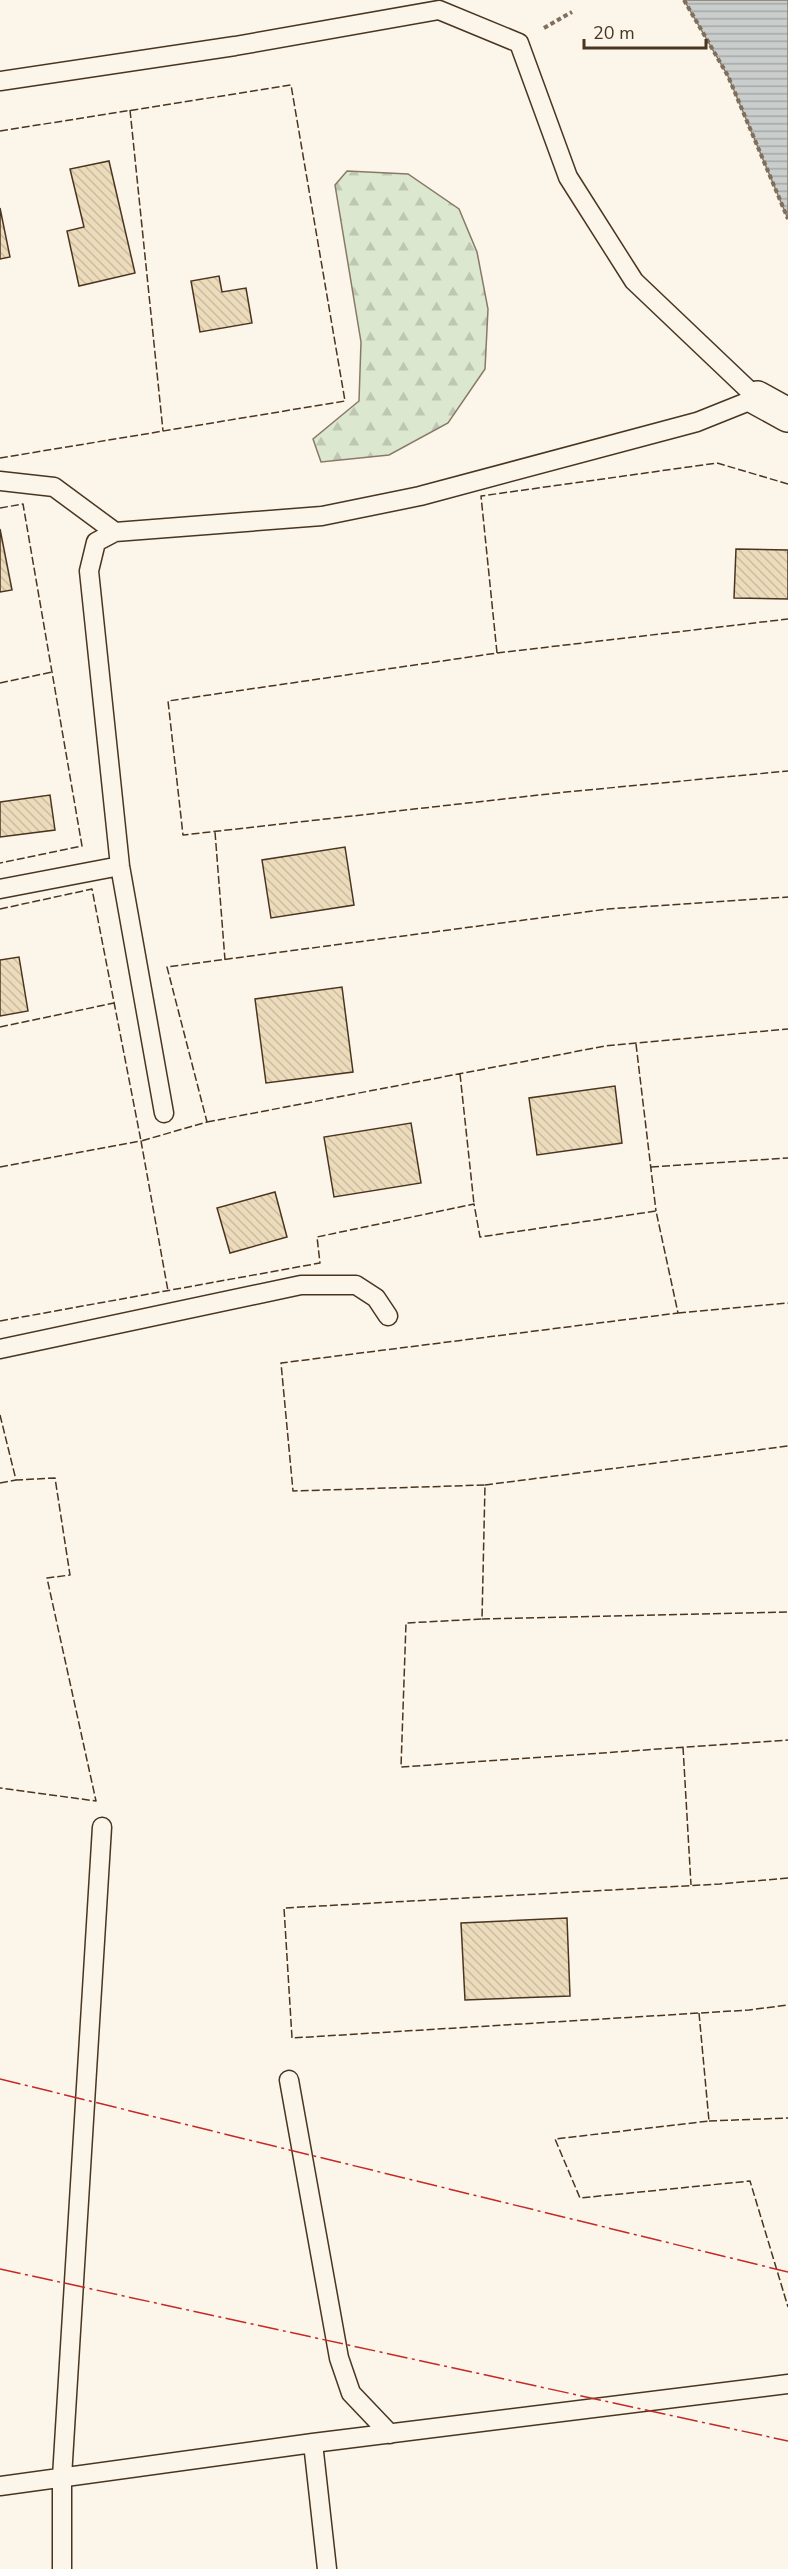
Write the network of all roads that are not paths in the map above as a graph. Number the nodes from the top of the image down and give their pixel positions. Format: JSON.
{"nodes":[{"id":1,"x":0,"y":81,"type":"edge"},
{"id":2,"x":757,"y":398,"type":"junction"},
{"id":3,"x":788,"y":415,"type":"edge"},
{"id":4,"x":0,"y":481,"type":"edge"},
{"id":5,"x":115,"y":532,"type":"junction"},
{"id":6,"x":120,"y":866,"type":"junction"},
{"id":7,"x":0,"y":889,"type":"edge"},
{"id":8,"x":164,"y":1113,"type":"dead end"},
{"id":9,"x":388,"y":1316,"type":"dead end"},
{"id":10,"x":0,"y":1349,"type":"edge"},
{"id":11,"x":102,"y":1827,"type":"dead end"},
{"id":12,"x":289,"y":2080,"type":"dead end"},
{"id":13,"x":788,"y":2384,"type":"edge"},
{"id":14,"x":390,"y":2434,"type":"junction"},
{"id":15,"x":313,"y":2443,"type":"junction"},
{"id":16,"x":62,"y":2477,"type":"junction"},
{"id":17,"x":0,"y":2487,"type":"edge"},
{"id":18,"x":62,"y":2569,"type":"edge"},
{"id":19,"x":327,"y":2569,"type":"edge"}],
"edges":[{"from":1,"to":2,"type":"lane"},
{"from":2,"to":3,"type":"street"},
{"from":2,"to":5,"type":"lane"},
{"from":4,"to":5,"type":"lane"},
{"from":5,"to":6,"type":"lane"},
{"from":6,"to":7,"type":"lane"},
{"from":6,"to":8,"type":"lane"},
{"from":9,"to":10,"type":"lane"},
{"from":11,"to":16,"type":"lane"},
{"from":12,"to":14,"type":"lane"},
{"from":13,"to":14,"type":"lane"},
{"from":14,"to":15,"type":"lane"},
{"from":15,"to":16,"type":"lane"},
{"from":15,"to":19,"type":"lane"},
{"from":16,"to":17,"type":"lane"},
{"from":16,"to":18,"type":"lane"}]}
